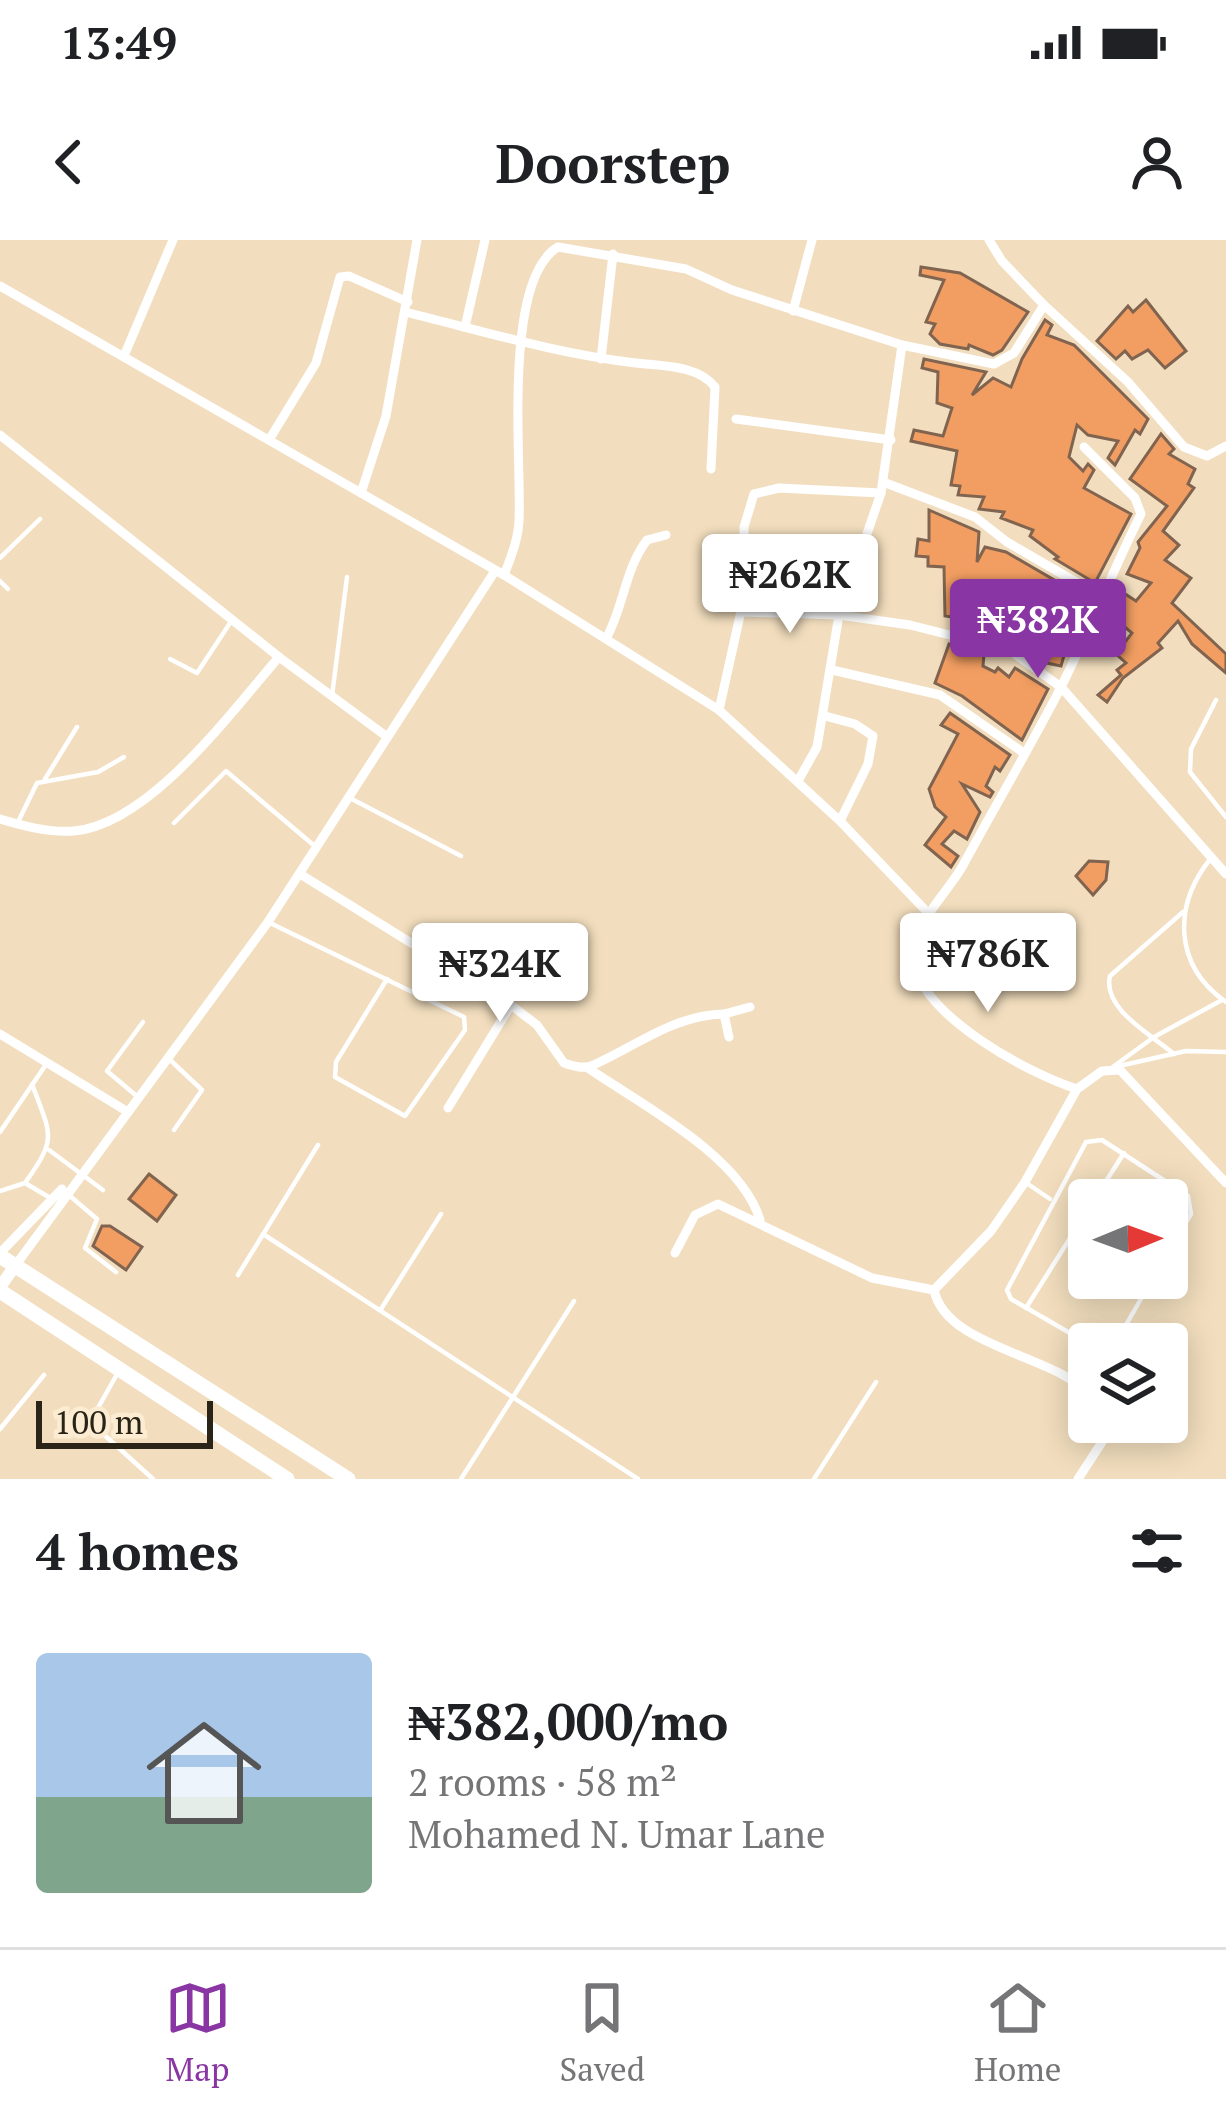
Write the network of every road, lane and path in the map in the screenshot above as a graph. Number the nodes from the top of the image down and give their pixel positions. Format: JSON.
{"nodes":[{"id":1,"x":173,"y":240,"type":"edge"},
{"id":2,"x":416,"y":240,"type":"edge"},
{"id":3,"x":485,"y":240,"type":"edge"},
{"id":4,"x":812,"y":240,"type":"edge"},
{"id":5,"x":989,"y":240,"type":"edge"},
{"id":6,"x":613,"y":254,"type":"junction"},
{"id":7,"x":0,"y":286,"type":"edge"},
{"id":8,"x":1044,"y":305,"type":"junction"},
{"id":9,"x":407,"y":307,"type":"junction"},
{"id":10,"x":793,"y":310,"type":"junction"},
{"id":11,"x":464,"y":327,"type":"junction"},
{"id":12,"x":523,"y":344,"type":"junction"},
{"id":13,"x":902,"y":345,"type":"junction"},
{"id":14,"x":124,"y":356,"type":"junction"},
{"id":15,"x":601,"y":359,"type":"junction"},
{"id":16,"x":736,"y":419,"type":"dead end"},
{"id":17,"x":0,"y":434,"type":"edge"},
{"id":18,"x":268,"y":440,"type":"junction"},
{"id":19,"x":891,"y":440,"type":"junction"},
{"id":20,"x":1226,"y":446,"type":"edge"},
{"id":21,"x":1084,"y":447,"type":"dead end"},
{"id":22,"x":711,"y":469,"type":"dead end"},
{"id":23,"x":882,"y":488,"type":"junction"},
{"id":24,"x":362,"y":493,"type":"junction"},
{"id":25,"x":40,"y":519,"type":"dead end"},
{"id":26,"x":666,"y":535,"type":"dead end"},
{"id":27,"x":0,"y":558,"type":"edge"},
{"id":28,"x":500,"y":573,"type":"junction"},
{"id":29,"x":347,"y":577,"type":"dead end"},
{"id":30,"x":0,"y":581,"type":"edge"},
{"id":31,"x":8,"y":589,"type":"dead end"},
{"id":32,"x":1100,"y":596,"type":"junction"},
{"id":33,"x":742,"y":612,"type":"junction"},
{"id":34,"x":839,"y":615,"type":"junction"},
{"id":35,"x":232,"y":620,"type":"junction"},
{"id":36,"x":607,"y":637,"type":"junction"},
{"id":37,"x":279,"y":657,"type":"junction"},
{"id":38,"x":170,"y":659,"type":"dead end"},
{"id":39,"x":832,"y":670,"type":"junction"},
{"id":40,"x":1060,"y":688,"type":"junction"},
{"id":41,"x":332,"y":696,"type":"junction"},
{"id":42,"x":1216,"y":700,"type":"dead end"},
{"id":43,"x":719,"y":710,"type":"junction"},
{"id":44,"x":825,"y":716,"type":"junction"},
{"id":45,"x":77,"y":728,"type":"dead end"},
{"id":46,"x":386,"y":736,"type":"junction"},
{"id":47,"x":1024,"y":754,"type":"junction"},
{"id":48,"x":124,"y":757,"type":"dead end"},
{"id":49,"x":46,"y":778,"type":"junction"},
{"id":50,"x":798,"y":781,"type":"junction"},
{"id":51,"x":348,"y":797,"type":"junction"},
{"id":52,"x":1226,"y":817,"type":"edge"},
{"id":53,"x":0,"y":819,"type":"edge"},
{"id":54,"x":840,"y":820,"type":"junction"},
{"id":55,"x":17,"y":824,"type":"junction"},
{"id":56,"x":174,"y":824,"type":"dead end"},
{"id":57,"x":317,"y":848,"type":"junction"},
{"id":58,"x":461,"y":856,"type":"dead end"},
{"id":59,"x":1211,"y":857,"type":"junction"},
{"id":60,"x":300,"y":874,"type":"junction"},
{"id":61,"x":1226,"y":874,"type":"edge"},
{"id":62,"x":1183,"y":912,"type":"junction"},
{"id":63,"x":930,"y":915,"type":"junction"},
{"id":64,"x":268,"y":922,"type":"junction"},
{"id":65,"x":387,"y":979,"type":"junction"},
{"id":66,"x":1225,"y":1000,"type":"edge"},
{"id":67,"x":511,"y":1005,"type":"junction"},
{"id":68,"x":750,"y":1007,"type":"dead end"},
{"id":69,"x":724,"y":1014,"type":"junction"},
{"id":70,"x":142,"y":1022,"type":"dead end"},
{"id":71,"x":0,"y":1034,"type":"edge"},
{"id":72,"x":729,"y":1037,"type":"dead end"},
{"id":73,"x":1154,"y":1037,"type":"junction"},
{"id":74,"x":1226,"y":1052,"type":"edge"},
{"id":75,"x":1174,"y":1054,"type":"junction"},
{"id":76,"x":168,"y":1058,"type":"junction"},
{"id":77,"x":47,"y":1063,"type":"junction"},
{"id":78,"x":588,"y":1068,"type":"junction"},
{"id":79,"x":1110,"y":1069,"type":"junction"},
{"id":80,"x":32,"y":1084,"type":"junction"},
{"id":81,"x":1077,"y":1089,"type":"junction"},
{"id":82,"x":139,"y":1098,"type":"junction"},
{"id":83,"x":448,"y":1108,"type":"dead end"},
{"id":84,"x":128,"y":1112,"type":"junction"},
{"id":85,"x":174,"y":1130,"type":"dead end"},
{"id":86,"x":0,"y":1132,"type":"edge"},
{"id":87,"x":318,"y":1145,"type":"dead end"},
{"id":88,"x":49,"y":1150,"type":"junction"},
{"id":89,"x":1124,"y":1154,"type":"junction"},
{"id":90,"x":80,"y":1173,"type":"junction"},
{"id":91,"x":1108,"y":1179,"type":"edge"},
{"id":92,"x":1159,"y":1179,"type":"edge"},
{"id":93,"x":1024,"y":1182,"type":"junction"},
{"id":94,"x":25,"y":1183,"type":"junction"},
{"id":95,"x":1226,"y":1183,"type":"edge"},
{"id":96,"x":104,"y":1190,"type":"dead end"},
{"id":97,"x":0,"y":1191,"type":"edge"},
{"id":98,"x":66,"y":1193,"type":"junction"},
{"id":99,"x":52,"y":1199,"type":"junction"},
{"id":100,"x":1052,"y":1200,"type":"junction"},
{"id":101,"x":441,"y":1214,"type":"dead end"},
{"id":102,"x":760,"y":1221,"type":"junction"},
{"id":103,"x":263,"y":1234,"type":"junction"},
{"id":104,"x":1068,"y":1241,"type":"edge"},
{"id":105,"x":675,"y":1253,"type":"dead end"},
{"id":106,"x":5,"y":1258,"type":"edge"},
{"id":107,"x":116,"y":1272,"type":"dead end"},
{"id":108,"x":238,"y":1275,"type":"dead end"},
{"id":109,"x":0,"y":1289,"type":"edge"},
{"id":110,"x":934,"y":1290,"type":"junction"},
{"id":111,"x":574,"y":1300,"type":"dead end"},
{"id":112,"x":1026,"y":1308,"type":"junction"},
{"id":113,"x":381,"y":1309,"type":"junction"},
{"id":114,"x":1068,"y":1332,"type":"edge"},
{"id":115,"x":120,"y":1371,"type":"junction"},
{"id":116,"x":44,"y":1375,"type":"dead end"},
{"id":117,"x":1068,"y":1378,"type":"edge"},
{"id":118,"x":876,"y":1382,"type":"dead end"},
{"id":119,"x":514,"y":1398,"type":"junction"},
{"id":120,"x":0,"y":1429,"type":"edge"},
{"id":121,"x":1101,"y":1443,"type":"edge"},
{"id":122,"x":153,"y":1479,"type":"edge"},
{"id":123,"x":287,"y":1479,"type":"edge"},
{"id":124,"x":349,"y":1479,"type":"edge"},
{"id":125,"x":461,"y":1479,"type":"edge"},
{"id":126,"x":638,"y":1479,"type":"edge"},
{"id":127,"x":814,"y":1479,"type":"edge"},
{"id":128,"x":1078,"y":1479,"type":"edge"}],
"edges":[{"from":1,"to":14,"type":"street"},
{"from":2,"to":9,"type":"street"},
{"from":3,"to":11,"type":"street"},
{"from":4,"to":10,"type":"street"},
{"from":5,"to":8,"type":"street"},
{"from":6,"to":10,"type":"street"},
{"from":6,"to":12,"type":"street"},
{"from":6,"to":15,"type":"street"},
{"from":7,"to":14,"type":"street"},
{"from":8,"to":13,"type":"street"},
{"from":8,"to":20,"type":"street"},
{"from":9,"to":11,"type":"street"},
{"from":9,"to":18,"type":"street"},
{"from":9,"to":24,"type":"street"},
{"from":10,"to":13,"type":"street"},
{"from":11,"to":12,"type":"street"},
{"from":12,"to":15,"type":"street"},
{"from":12,"to":28,"type":"street"},
{"from":13,"to":19,"type":"street"},
{"from":14,"to":18,"type":"street"},
{"from":15,"to":22,"type":"street"},
{"from":16,"to":19,"type":"street"},
{"from":17,"to":35,"type":"street"},
{"from":18,"to":24,"type":"street"},
{"from":19,"to":23,"type":"street"},
{"from":21,"to":32,"type":"street"},
{"from":23,"to":32,"type":"street"},
{"from":23,"to":33,"type":"street"},
{"from":23,"to":34,"type":"street"},
{"from":24,"to":28,"type":"street"},
{"from":25,"to":27,"type":"lane"},
{"from":26,"to":36,"type":"street"},
{"from":28,"to":36,"type":"street"},
{"from":28,"to":46,"type":"street"},
{"from":29,"to":41,"type":"lane"},
{"from":30,"to":31,"type":"lane"},
{"from":32,"to":40,"type":"street"},
{"from":33,"to":34,"type":"street"},
{"from":33,"to":43,"type":"street"},
{"from":34,"to":39,"type":"street"},
{"from":34,"to":40,"type":"street"},
{"from":35,"to":37,"type":"street"},
{"from":35,"to":38,"type":"lane"},
{"from":36,"to":43,"type":"street"},
{"from":37,"to":41,"type":"street"},
{"from":37,"to":55,"type":"street"},
{"from":39,"to":44,"type":"street"},
{"from":39,"to":47,"type":"street"},
{"from":40,"to":47,"type":"street"},
{"from":40,"to":59,"type":"street"},
{"from":41,"to":46,"type":"street"},
{"from":42,"to":52,"type":"lane"},
{"from":43,"to":50,"type":"street"},
{"from":44,"to":50,"type":"street"},
{"from":44,"to":54,"type":"street"},
{"from":45,"to":49,"type":"lane"},
{"from":46,"to":51,"type":"street"},
{"from":47,"to":63,"type":"street"},
{"from":48,"to":49,"type":"lane"},
{"from":49,"to":55,"type":"lane"},
{"from":50,"to":54,"type":"street"},
{"from":51,"to":57,"type":"street"},
{"from":51,"to":58,"type":"lane"},
{"from":53,"to":55,"type":"street"},
{"from":54,"to":63,"type":"street"},
{"from":56,"to":57,"type":"lane"},
{"from":57,"to":60,"type":"street"},
{"from":59,"to":61,"type":"street"},
{"from":59,"to":62,"type":"lane"},
{"from":60,"to":64,"type":"street"},
{"from":60,"to":67,"type":"street"},
{"from":62,"to":66,"type":"lane"},
{"from":62,"to":73,"type":"lane"},
{"from":63,"to":81,"type":"street"},
{"from":64,"to":65,"type":"lane"},
{"from":64,"to":76,"type":"street"},
{"from":65,"to":65,"type":"lane"},
{"from":66,"to":73,"type":"lane"},
{"from":67,"to":78,"type":"street"},
{"from":67,"to":83,"type":"street"},
{"from":68,"to":69,"type":"street"},
{"from":69,"to":72,"type":"street"},
{"from":69,"to":78,"type":"street"},
{"from":70,"to":82,"type":"lane"},
{"from":71,"to":77,"type":"street"},
{"from":73,"to":75,"type":"lane"},
{"from":73,"to":79,"type":"lane"},
{"from":74,"to":75,"type":"lane"},
{"from":75,"to":79,"type":"lane"},
{"from":76,"to":82,"type":"street"},
{"from":76,"to":85,"type":"lane"},
{"from":77,"to":80,"type":"lane"},
{"from":77,"to":84,"type":"street"},
{"from":78,"to":102,"type":"street"},
{"from":79,"to":81,"type":"street"},
{"from":79,"to":95,"type":"street"},
{"from":80,"to":86,"type":"lane"},
{"from":80,"to":88,"type":"lane"},
{"from":81,"to":93,"type":"street"},
{"from":82,"to":84,"type":"street"},
{"from":84,"to":90,"type":"street"},
{"from":87,"to":103,"type":"lane"},
{"from":88,"to":90,"type":"lane"},
{"from":88,"to":94,"type":"lane"},
{"from":89,"to":91,"type":"lane"},
{"from":89,"to":92,"type":"lane"},
{"from":89,"to":100,"type":"lane"},
{"from":90,"to":96,"type":"lane"},
{"from":90,"to":98,"type":"street"},
{"from":90,"to":99,"type":"street"},
{"from":93,"to":100,"type":"lane"},
{"from":93,"to":110,"type":"street"},
{"from":94,"to":97,"type":"lane"},
{"from":94,"to":99,"type":"lane"},
{"from":98,"to":106,"type":"street"},
{"from":98,"to":107,"type":"lane"},
{"from":99,"to":106,"type":"street"},
{"from":100,"to":112,"type":"lane"},
{"from":101,"to":113,"type":"lane"},
{"from":102,"to":105,"type":"street"},
{"from":102,"to":110,"type":"street"},
{"from":103,"to":108,"type":"lane"},
{"from":103,"to":113,"type":"lane"},
{"from":104,"to":112,"type":"lane"},
{"from":106,"to":109,"type":"street"},
{"from":106,"to":124,"type":"main road"},
{"from":109,"to":115,"type":"main road"},
{"from":110,"to":117,"type":"street"},
{"from":111,"to":119,"type":"lane"},
{"from":112,"to":114,"type":"lane"},
{"from":113,"to":119,"type":"lane"},
{"from":115,"to":122,"type":"lane"},
{"from":115,"to":123,"type":"main road"},
{"from":116,"to":120,"type":"lane"},
{"from":118,"to":127,"type":"lane"},
{"from":119,"to":125,"type":"lane"},
{"from":119,"to":126,"type":"lane"},
{"from":121,"to":128,"type":"street"}]}
